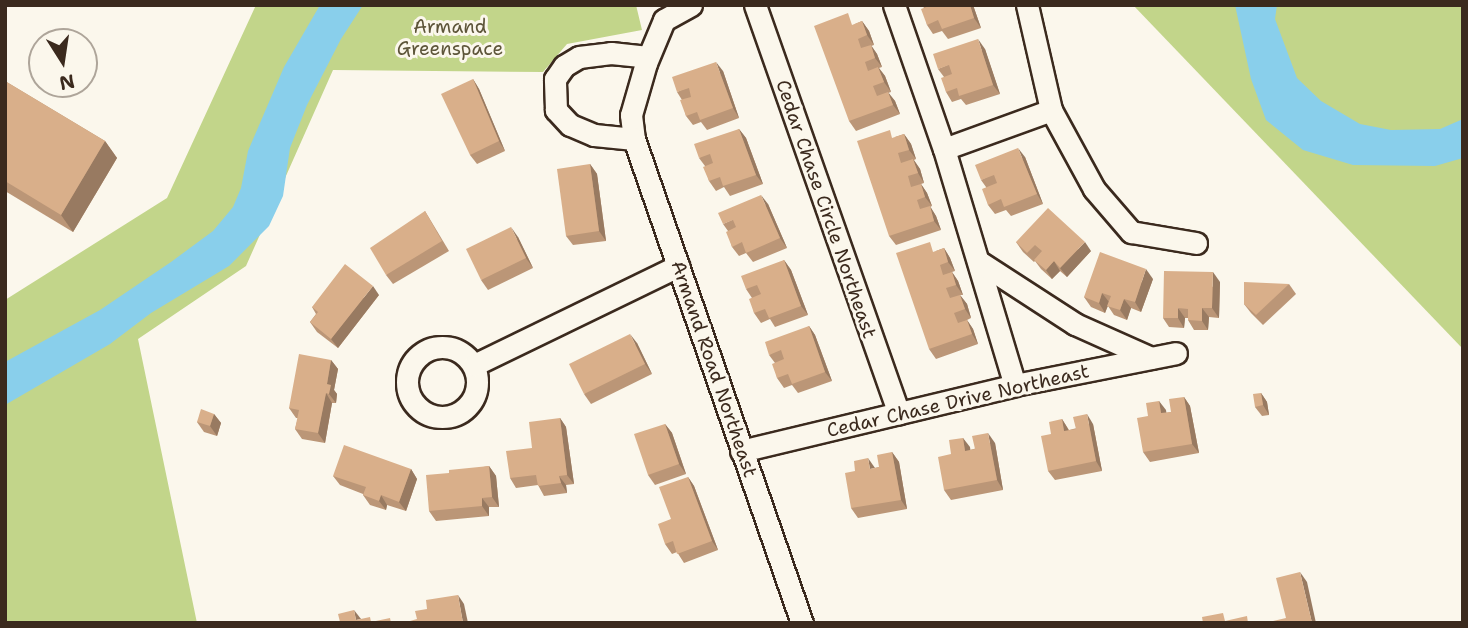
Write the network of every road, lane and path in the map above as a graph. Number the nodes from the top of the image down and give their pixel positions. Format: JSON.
{"nodes":[{"id":1,"x":691,"y":5,"type":"edge"},
{"id":2,"x":755,"y":5,"type":"edge"},
{"id":3,"x":894,"y":5,"type":"edge"},
{"id":4,"x":1027,"y":5,"type":"edge"},
{"id":5,"x":648,"y":57,"type":"junction"},
{"id":6,"x":1051,"y":110,"type":"junction"},
{"id":7,"x":634,"y":139,"type":"junction"},
{"id":8,"x":944,"y":149,"type":"junction"},
{"id":9,"x":1196,"y":243,"type":"dead end"},
{"id":10,"x":978,"y":261,"type":"junction"},
{"id":11,"x":678,"y":267,"type":"junction"},
{"id":12,"x":1176,"y":354,"type":"dead end"},
{"id":13,"x":1151,"y":358,"type":"junction"},
{"id":14,"x":474,"y":365,"type":"dead end"},
{"id":15,"x":1015,"y":385,"type":"junction"},
{"id":16,"x":898,"y":413,"type":"junction"},
{"id":17,"x":741,"y":451,"type":"junction"},
{"id":18,"x":802,"y":623,"type":"edge"}],
"edges":[{"from":1,"to":5,"type":"street"},
{"from":2,"to":16,"type":"street","name":"Cedar Chase Circle Northeast"},
{"from":3,"to":8,"type":"street"},
{"from":4,"to":6,"type":"street"},
{"from":5,"to":7,"type":"street","name":"Armand Road Northeast"},
{"from":5,"to":7,"type":"street"},
{"from":6,"to":8,"type":"street"},
{"from":6,"to":9,"type":"street"},
{"from":7,"to":11,"type":"street","name":"Armand Road Northeast"},
{"from":8,"to":10,"type":"street"},
{"from":10,"to":13,"type":"street"},
{"from":10,"to":15,"type":"street"},
{"from":11,"to":14,"type":"street"},
{"from":11,"to":17,"type":"street","name":"Armand Road Northeast"},
{"from":12,"to":13,"type":"street","name":"Cedar Chase Drive Northeast"},
{"from":13,"to":15,"type":"street","name":"Cedar Chase Drive Northeast"},
{"from":15,"to":16,"type":"street","name":"Cedar Chase Drive Northeast"},
{"from":16,"to":17,"type":"street","name":"Cedar Chase Drive Northeast"},
{"from":17,"to":18,"type":"street","name":"Armand Road Northeast"}]}
